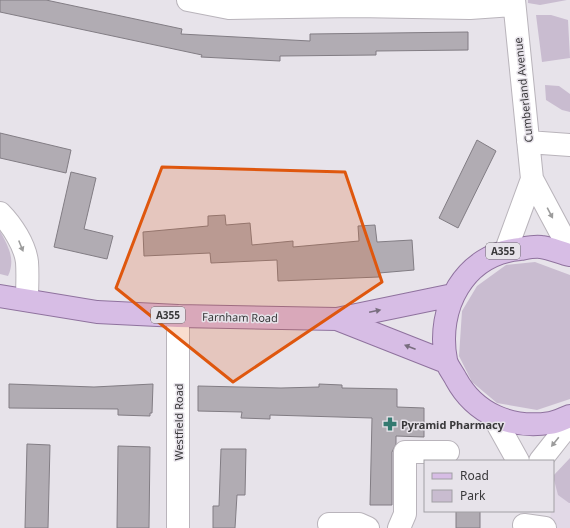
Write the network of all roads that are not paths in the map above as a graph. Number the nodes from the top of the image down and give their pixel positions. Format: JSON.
{"nodes":[{"id":1,"x":188,"y":0,"type":"edge"},
{"id":2,"x":514,"y":2,"type":"edge"},
{"id":3,"x":229,"y":4,"type":"edge"},
{"id":4,"x":528,"y":142,"type":"junction"},
{"id":5,"x":570,"y":145,"type":"edge"},
{"id":6,"x":532,"y":179,"type":"junction"},
{"id":7,"x":0,"y":213,"type":"edge"},
{"id":8,"x":506,"y":250,"type":"junction"},
{"id":9,"x":570,"y":250,"type":"edge"},
{"id":10,"x":570,"y":256,"type":"edge"},
{"id":11,"x":453,"y":295,"type":"junction"},
{"id":12,"x":0,"y":296,"type":"edge"},
{"id":13,"x":27,"y":300,"type":"junction"},
{"id":14,"x":178,"y":316,"type":"junction"},
{"id":15,"x":337,"y":319,"type":"junction"},
{"id":16,"x":446,"y":362,"type":"junction"},
{"id":17,"x":493,"y":416,"type":"junction"},
{"id":18,"x":570,"y":416,"type":"edge"},
{"id":19,"x":570,"y":424,"type":"edge"},
{"id":20,"x":448,"y":452,"type":"dead end"},
{"id":21,"x":517,"y":460,"type":"edge"},
{"id":22,"x":541,"y":460,"type":"edge"},
{"id":23,"x":525,"y":521,"type":"edge"},
{"id":24,"x":329,"y":524,"type":"dead end"},
{"id":25,"x":178,"y":528,"type":"edge"},
{"id":26,"x":368,"y":528,"type":"edge"},
{"id":27,"x":399,"y":528,"type":"edge"},
{"id":28,"x":545,"y":528,"type":"edge"}],
"edges":[{"from":1,"to":3,"type":"street"},
{"from":2,"to":3,"type":"street"},
{"from":2,"to":4,"type":"street","name":"Cumberland Avenue"},
{"from":4,"to":5,"type":"street"},
{"from":4,"to":6,"type":"street","name":"Cumberland Avenue"},
{"from":6,"to":8,"type":"street","name":"Cumberland Avenue"},
{"from":6,"to":9,"type":"street","name":"Cumberland Avenue","one_way":true},
{"from":7,"to":13,"type":"street","one_way":true},
{"from":8,"to":10,"type":"main road","number":"A355"},
{"from":8,"to":11,"type":"main road","number":"A355"},
{"from":15,"to":11,"type":"main road","name":"Farnham Road","number":"A355","one_way":true},
{"from":11,"to":16,"type":"main road","number":"A355"},
{"from":12,"to":13,"type":"main road","name":"Farnham Road","number":"A355"},
{"from":13,"to":14,"type":"main road","name":"Farnham Road","number":"A355"},
{"from":14,"to":15,"type":"main road","name":"Farnham Road","number":"A355"},
{"from":14,"to":25,"type":"street","name":"Westfield Road"},
{"from":16,"to":15,"type":"main road","name":"Farnham Road","number":"A355","one_way":true},
{"from":16,"to":17,"type":"main road","number":"A355"},
{"from":17,"to":18,"type":"main road","number":"A355"},
{"from":17,"to":21,"type":"street"},
{"from":19,"to":22,"type":"street","one_way":true},
{"from":20,"to":27,"type":"street"},
{"from":23,"to":28,"type":"street"},
{"from":24,"to":26,"type":"street"}]}
